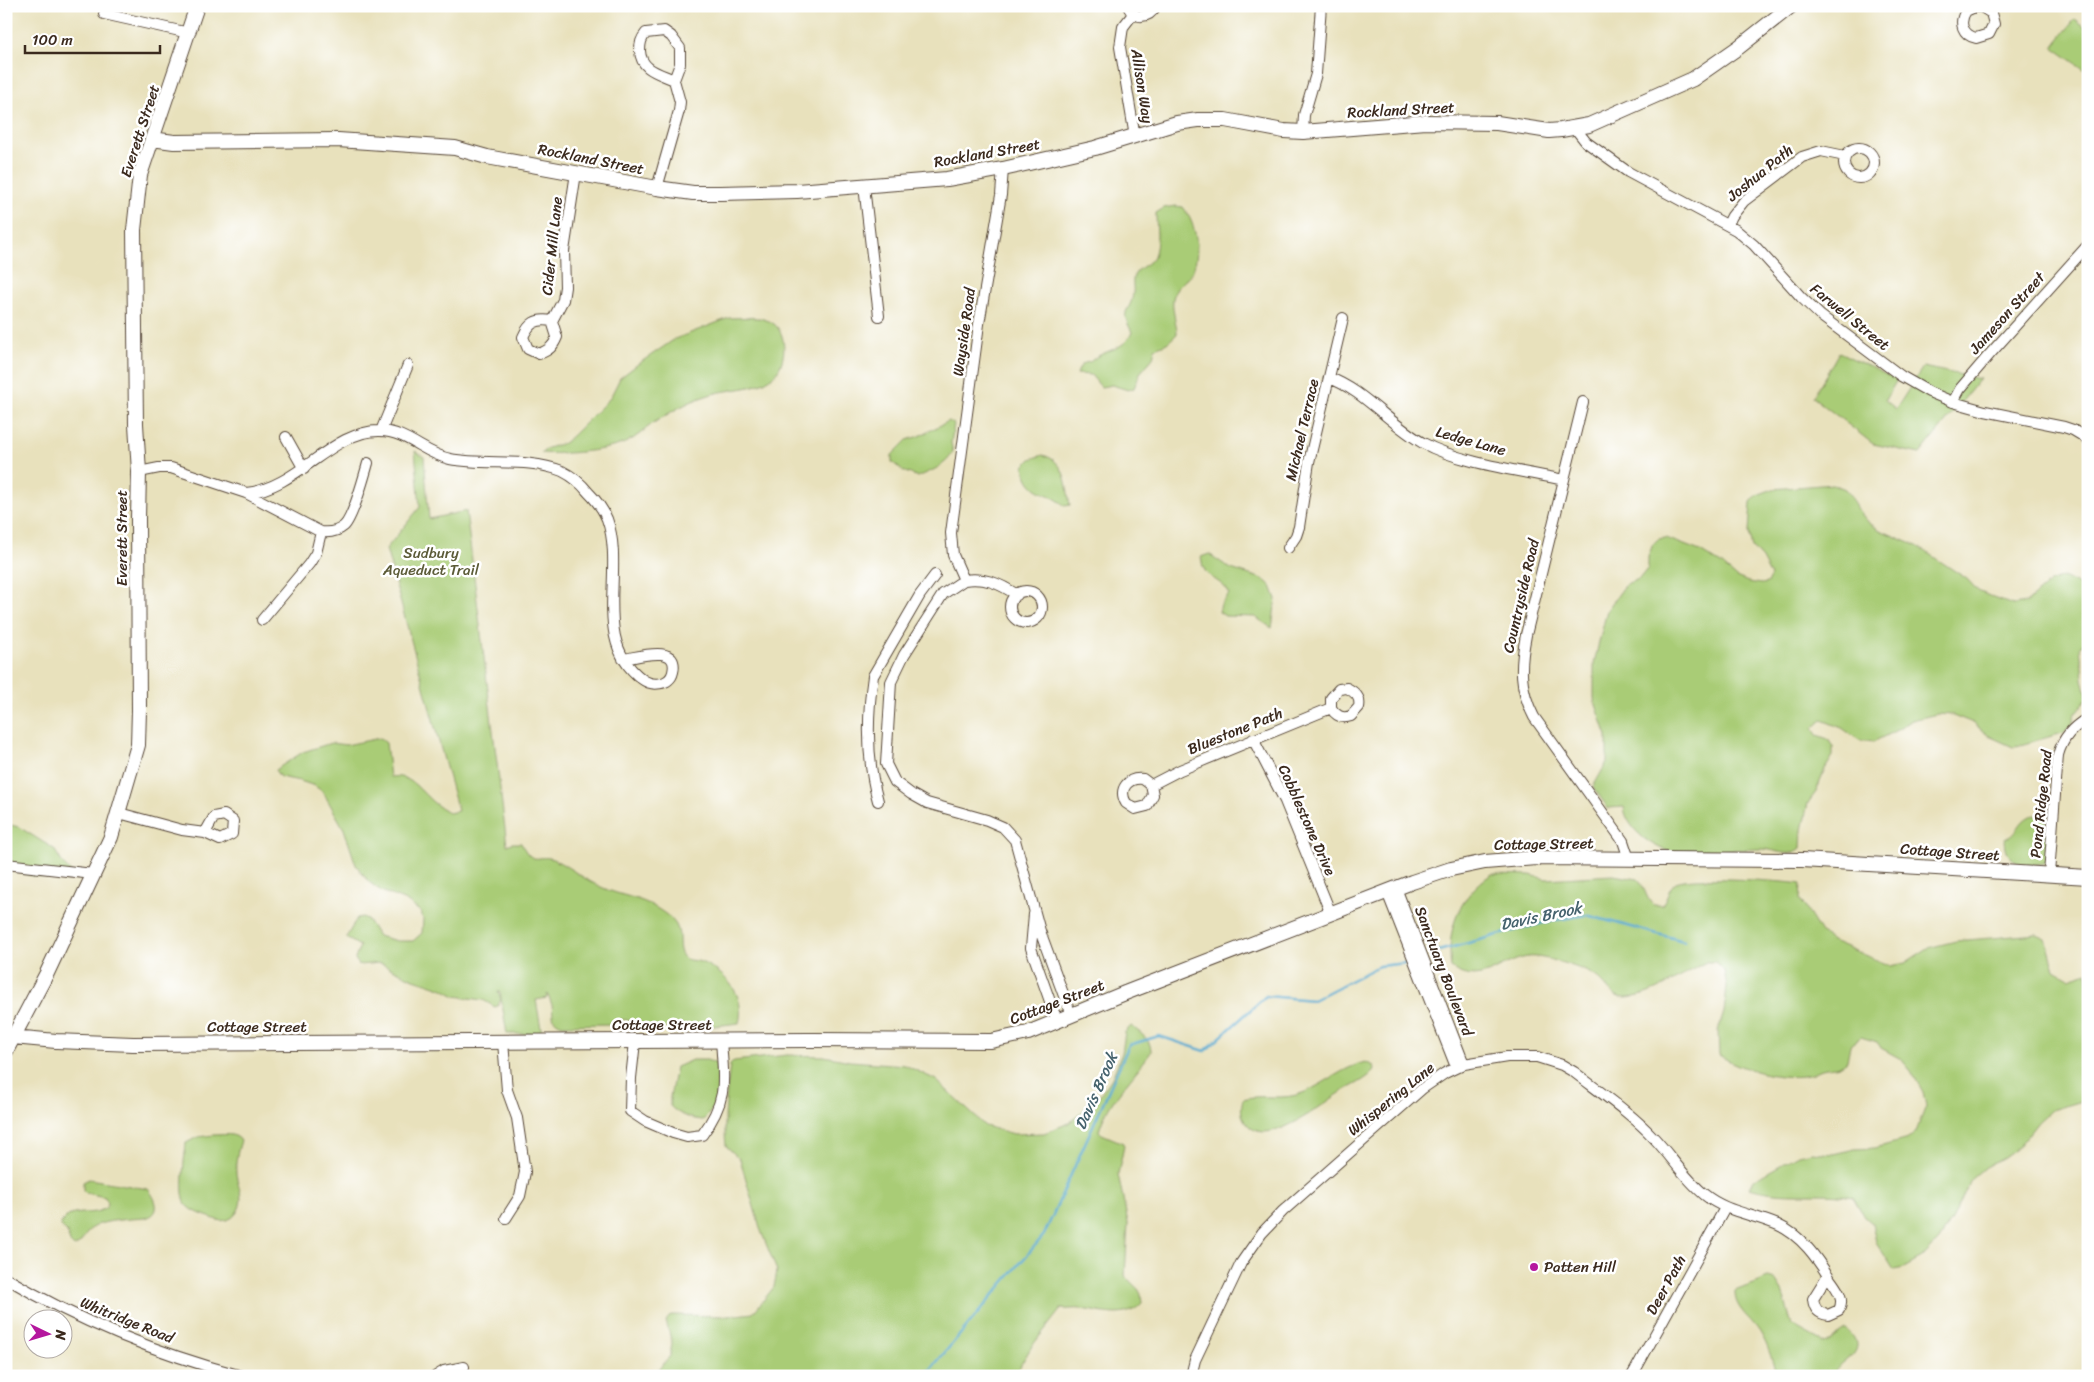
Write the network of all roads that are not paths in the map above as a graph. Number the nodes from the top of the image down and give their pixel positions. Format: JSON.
{"nodes":[{"id":1,"x":196,"y":6,"type":"edge"},
{"id":2,"x":1156,"y":6,"type":"edge"},
{"id":3,"x":1321,"y":6,"type":"edge"},
{"id":4,"x":1791,"y":6,"type":"edge"},
{"id":5,"x":1978,"y":6,"type":"edge"},
{"id":6,"x":1964,"y":9,"type":"edge"},
{"id":7,"x":1130,"y":10,"type":"edge"},
{"id":8,"x":104,"y":14,"type":"dead end"},
{"id":9,"x":189,"y":33,"type":"junction"},
{"id":10,"x":674,"y":80,"type":"junction"},
{"id":11,"x":1576,"y":128,"type":"junction"},
{"id":12,"x":1303,"y":132,"type":"junction"},
{"id":13,"x":1135,"y":137,"type":"junction"},
{"id":14,"x":152,"y":139,"type":"junction"},
{"id":15,"x":1845,"y":156,"type":"dead end"},
{"id":16,"x":1003,"y":169,"type":"junction"},
{"id":17,"x":576,"y":173,"type":"junction"},
{"id":18,"x":864,"y":186,"type":"junction"},
{"id":19,"x":657,"y":188,"type":"junction"},
{"id":20,"x":1728,"y":224,"type":"junction"},
{"id":21,"x":2088,"y":245,"type":"edge"},
{"id":22,"x":879,"y":316,"type":"dead end"},
{"id":23,"x":1343,"y":318,"type":"dead end"},
{"id":24,"x":552,"y":321,"type":"dead end"},
{"id":25,"x":408,"y":365,"type":"dead end"},
{"id":26,"x":1329,"y":378,"type":"junction"},
{"id":27,"x":1583,"y":402,"type":"dead end"},
{"id":28,"x":1953,"y":402,"type":"junction"},
{"id":29,"x":381,"y":431,"type":"junction"},
{"id":30,"x":286,"y":437,"type":"dead end"},
{"id":31,"x":2088,"y":439,"type":"edge"},
{"id":32,"x":368,"y":463,"type":"dead end"},
{"id":33,"x":304,"y":469,"type":"junction"},
{"id":34,"x":139,"y":472,"type":"junction"},
{"id":35,"x":1564,"y":480,"type":"junction"},
{"id":36,"x":246,"y":493,"type":"junction"},
{"id":37,"x":321,"y":532,"type":"junction"},
{"id":38,"x":1288,"y":548,"type":"dead end"},
{"id":39,"x":935,"y":575,"type":"dead end"},
{"id":40,"x":964,"y":580,"type":"junction"},
{"id":41,"x":1016,"y":595,"type":"dead end"},
{"id":42,"x":909,"y":614,"type":"junction"},
{"id":43,"x":262,"y":620,"type":"dead end"},
{"id":44,"x":924,"y":624,"type":"junction"},
{"id":45,"x":623,"y":659,"type":"junction"},
{"id":46,"x":874,"y":676,"type":"junction"},
{"id":47,"x":890,"y":682,"type":"junction"},
{"id":48,"x":1331,"y":708,"type":"dead end"},
{"id":49,"x":2088,"y":718,"type":"edge"},
{"id":50,"x":1254,"y":740,"type":"junction"},
{"id":51,"x":890,"y":772,"type":"junction"},
{"id":52,"x":872,"y":776,"type":"junction"},
{"id":53,"x":1151,"y":785,"type":"dead end"},
{"id":54,"x":878,"y":801,"type":"dead end"},
{"id":55,"x":119,"y":813,"type":"junction"},
{"id":56,"x":205,"y":833,"type":"dead end"},
{"id":57,"x":1628,"y":859,"type":"junction"},
{"id":58,"x":6,"y":864,"type":"edge"},
{"id":59,"x":93,"y":874,"type":"junction"},
{"id":60,"x":2049,"y":874,"type":"junction"},
{"id":61,"x":2088,"y":877,"type":"edge"},
{"id":62,"x":1392,"y":890,"type":"junction"},
{"id":63,"x":1034,"y":910,"type":"junction"},
{"id":64,"x":1331,"y":914,"type":"junction"},
{"id":65,"x":1071,"y":1015,"type":"junction"},
{"id":66,"x":1057,"y":1021,"type":"junction"},
{"id":67,"x":13,"y":1037,"type":"junction"},
{"id":68,"x":721,"y":1041,"type":"junction"},
{"id":69,"x":503,"y":1042,"type":"junction"},
{"id":70,"x":635,"y":1042,"type":"junction"},
{"id":71,"x":6,"y":1050,"type":"edge"},
{"id":72,"x":1460,"y":1066,"type":"junction"},
{"id":73,"x":1725,"y":1208,"type":"junction"},
{"id":74,"x":506,"y":1218,"type":"dead end"},
{"id":75,"x":1828,"y":1275,"type":"dead end"},
{"id":76,"x":6,"y":1278,"type":"edge"},
{"id":77,"x":464,"y":1367,"type":"dead end"},
{"id":78,"x":242,"y":1376,"type":"edge"},
{"id":79,"x":436,"y":1376,"type":"edge"},
{"id":80,"x":1191,"y":1376,"type":"edge"},
{"id":81,"x":1632,"y":1376,"type":"edge"}],
"edges":[{"from":1,"to":9,"type":"street","name":"Everett Street"},
{"from":2,"to":7,"type":"street","name":"Allison Way"},
{"from":3,"to":12,"type":"street"},
{"from":4,"to":11,"type":"street","name":"Rockland Street"},
{"from":5,"to":6,"type":"street"},
{"from":5,"to":6,"type":"street"},
{"from":7,"to":13,"type":"street","name":"Allison Way"},
{"from":8,"to":9,"type":"street"},
{"from":9,"to":14,"type":"street","name":"Everett Street"},
{"from":10,"to":10,"type":"street"},
{"from":10,"to":19,"type":"street"},
{"from":11,"to":12,"type":"street","name":"Rockland Street"},
{"from":11,"to":20,"type":"street","name":"Farwell Street"},
{"from":12,"to":13,"type":"street","name":"Rockland Street"},
{"from":13,"to":16,"type":"street","name":"Rockland Street"},
{"from":14,"to":17,"type":"street","name":"Rockland Street"},
{"from":14,"to":34,"type":"street","name":"Everett Street"},
{"from":15,"to":20,"type":"street","name":"Joshua Path"},
{"from":16,"to":18,"type":"street","name":"Rockland Street"},
{"from":16,"to":40,"type":"street","name":"Wayside Road"},
{"from":17,"to":19,"type":"street","name":"Rockland Street"},
{"from":17,"to":24,"type":"street","name":"Cider Mill Lane"},
{"from":18,"to":19,"type":"street","name":"Rockland Street"},
{"from":18,"to":22,"type":"street"},
{"from":20,"to":28,"type":"street","name":"Farwell Street"},
{"from":21,"to":28,"type":"street","name":"Jameson Street"},
{"from":23,"to":26,"type":"street","name":"Michael Terrace"},
{"from":25,"to":29,"type":"street"},
{"from":26,"to":35,"type":"street","name":"Ledge Lane"},
{"from":26,"to":38,"type":"street","name":"Michael Terrace"},
{"from":27,"to":35,"type":"street","name":"Countryside Road"},
{"from":28,"to":31,"type":"street","name":"Farwell Street"},
{"from":29,"to":33,"type":"street"},
{"from":29,"to":45,"type":"street"},
{"from":30,"to":33,"type":"street"},
{"from":32,"to":37,"type":"street"},
{"from":33,"to":36,"type":"street"},
{"from":34,"to":36,"type":"street"},
{"from":34,"to":55,"type":"street","name":"Everett Street"},
{"from":35,"to":57,"type":"street","name":"Countryside Road"},
{"from":36,"to":37,"type":"street"},
{"from":37,"to":43,"type":"street"},
{"from":39,"to":42,"type":"street"},
{"from":40,"to":41,"type":"street"},
{"from":40,"to":44,"type":"street"},
{"from":42,"to":44,"type":"street"},
{"from":42,"to":46,"type":"street"},
{"from":44,"to":47,"type":"street"},
{"from":45,"to":45,"type":"street"},
{"from":46,"to":47,"type":"street"},
{"from":46,"to":52,"type":"street"},
{"from":47,"to":51,"type":"street"},
{"from":48,"to":50,"type":"street","name":"Bluestone Path"},
{"from":49,"to":60,"type":"street","name":"Pond Ridge Road"},
{"from":50,"to":53,"type":"street","name":"Bluestone Path"},
{"from":50,"to":64,"type":"street","name":"Cobblestone Drive"},
{"from":51,"to":52,"type":"street"},
{"from":51,"to":63,"type":"street"},
{"from":52,"to":54,"type":"street"},
{"from":55,"to":56,"type":"street"},
{"from":55,"to":59,"type":"street","name":"Everett Street"},
{"from":57,"to":60,"type":"street","name":"Cottage Street"},
{"from":57,"to":62,"type":"street","name":"Cottage Street"},
{"from":58,"to":59,"type":"street"},
{"from":59,"to":67,"type":"street","name":"Everett Street"},
{"from":60,"to":61,"type":"street","name":"Cottage Street"},
{"from":62,"to":64,"type":"street","name":"Cottage Street"},
{"from":62,"to":72,"type":"street","name":"Sanctuary Boulevard"},
{"from":63,"to":65,"type":"street"},
{"from":63,"to":66,"type":"street"},
{"from":64,"to":65,"type":"street","name":"Cottage Street"},
{"from":65,"to":66,"type":"street","name":"Cottage Street"},
{"from":66,"to":68,"type":"street","name":"Cottage Street"},
{"from":67,"to":69,"type":"street","name":"Cottage Street"},
{"from":67,"to":71,"type":"street","name":"Everett Street"},
{"from":68,"to":70,"type":"street","name":"Cottage Street"},
{"from":68,"to":70,"type":"street"},
{"from":69,"to":70,"type":"street","name":"Cottage Street"},
{"from":69,"to":74,"type":"street"},
{"from":72,"to":73,"type":"street","name":"Whispering Lane"},
{"from":72,"to":80,"type":"street","name":"Whispering Lane"},
{"from":73,"to":75,"type":"street","name":"Whispering Lane"},
{"from":73,"to":81,"type":"street","name":"Deer Path"},
{"from":76,"to":78,"type":"street","name":"Whitridge Road"},
{"from":77,"to":79,"type":"street"}]}
